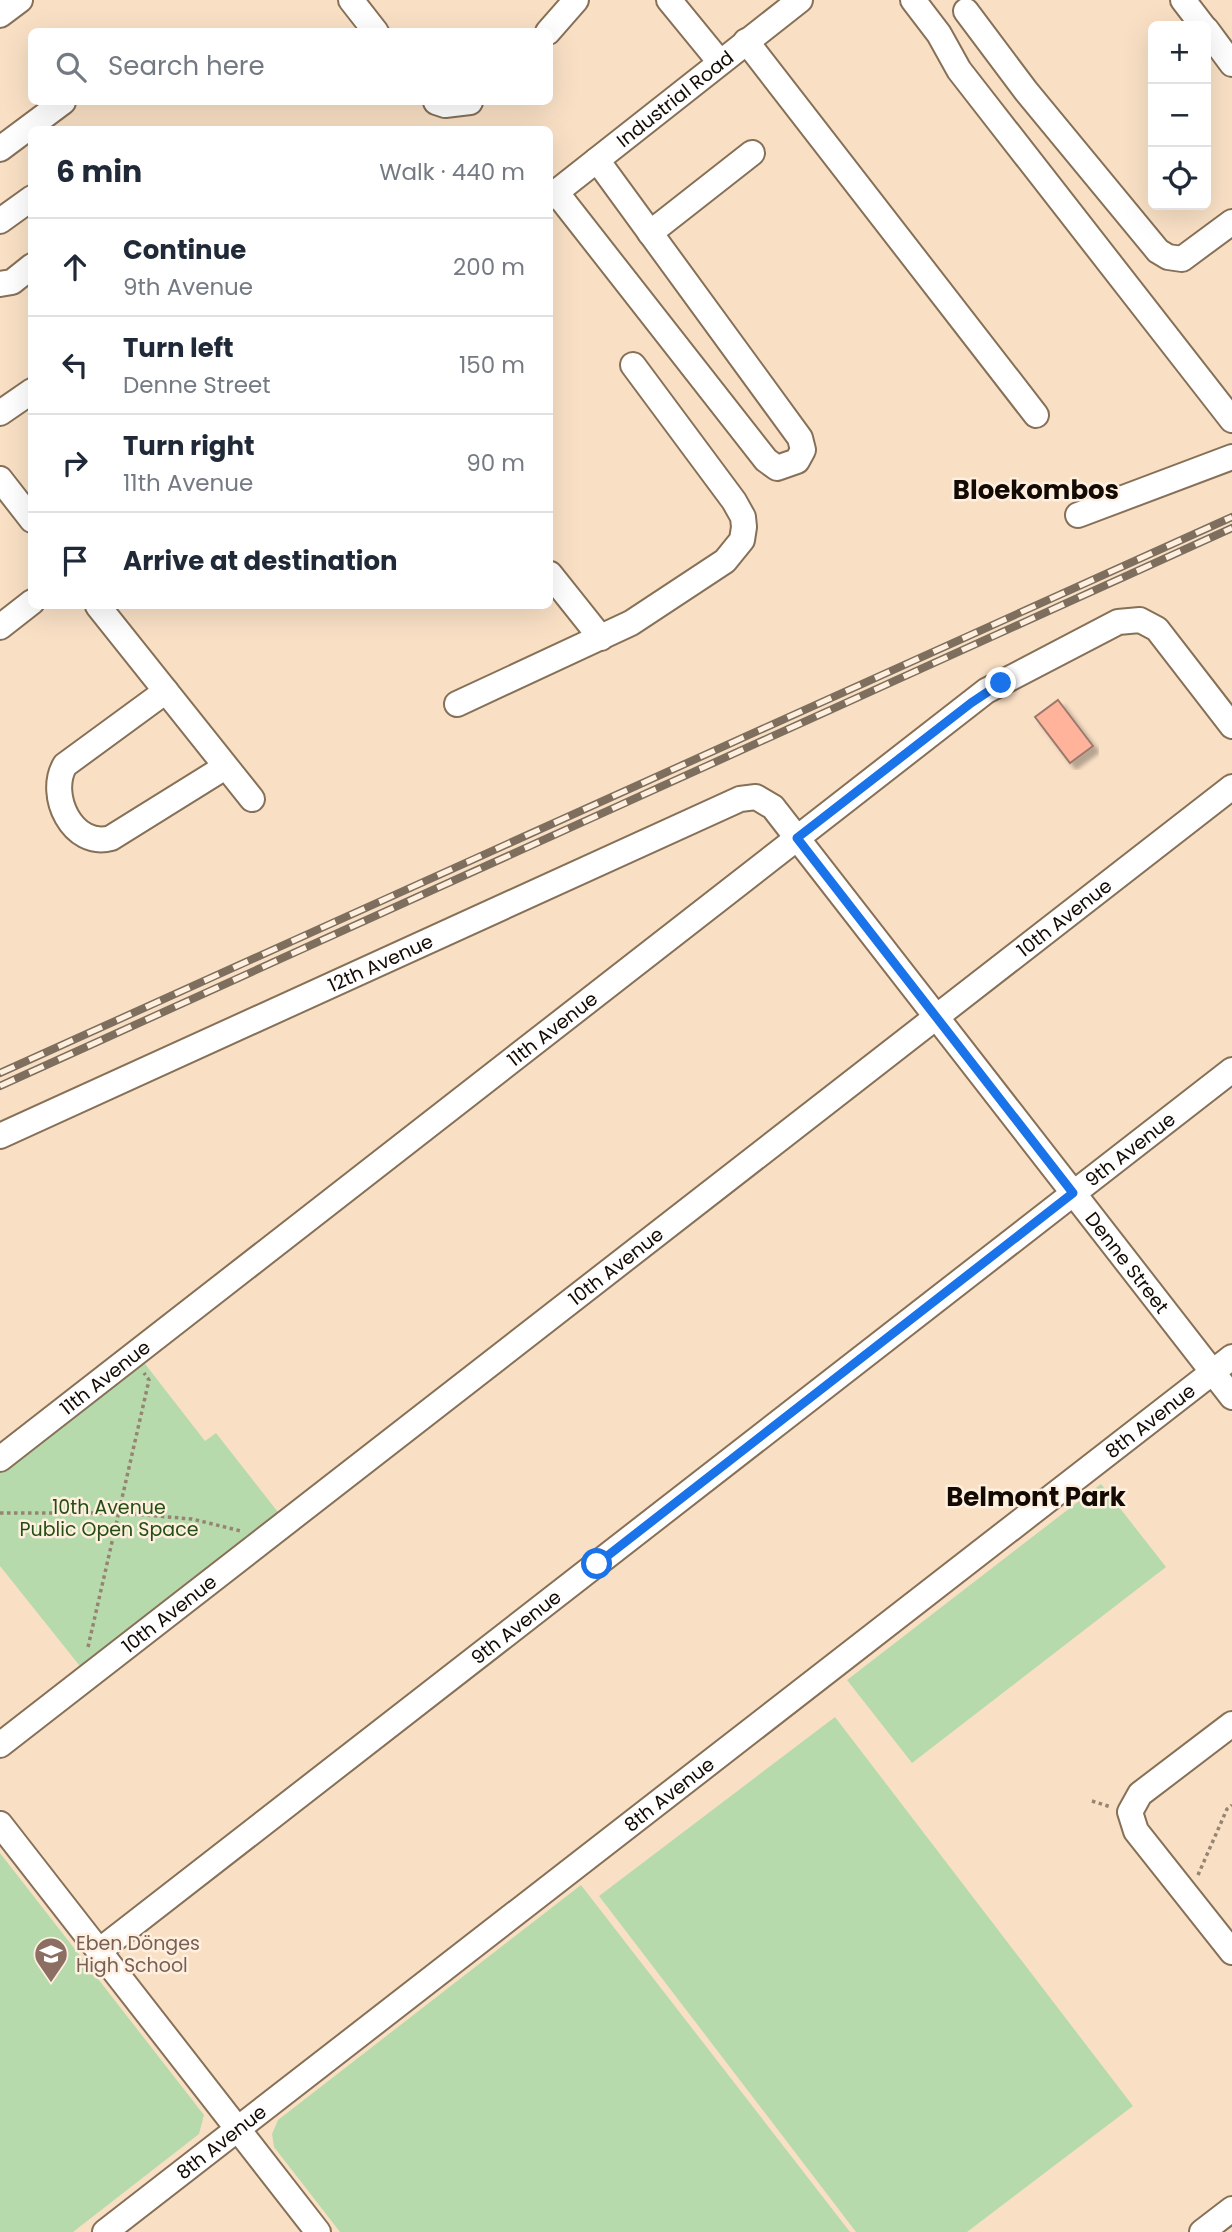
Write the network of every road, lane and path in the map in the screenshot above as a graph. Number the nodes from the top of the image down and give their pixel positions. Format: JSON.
{"nodes":[{"id":1,"x":20,"y":0,"type":"edge"},
{"id":2,"x":351,"y":0,"type":"edge"},
{"id":3,"x":576,"y":0,"type":"edge"},
{"id":4,"x":668,"y":0,"type":"edge"},
{"id":5,"x":800,"y":0,"type":"edge"},
{"id":6,"x":913,"y":0,"type":"edge"},
{"id":7,"x":1183,"y":0,"type":"edge"},
{"id":8,"x":973,"y":5,"type":"edge"},
{"id":9,"x":0,"y":15,"type":"edge"},
{"id":10,"x":1200,"y":21,"type":"edge"},
{"id":11,"x":373,"y":28,"type":"edge"},
{"id":12,"x":552,"y":28,"type":"edge"},
{"id":13,"x":939,"y":34,"type":"junction"},
{"id":14,"x":1211,"y":36,"type":"edge"},
{"id":15,"x":746,"y":41,"type":"junction"},
{"id":16,"x":719,"y":61,"type":"junction"},
{"id":17,"x":1232,"y":64,"type":"edge"},
{"id":18,"x":59,"y":105,"type":"edge"},
{"id":19,"x":31,"y":126,"type":"edge"},
{"id":20,"x":28,"y":128,"type":"edge"},
{"id":21,"x":0,"y":149,"type":"edge"},
{"id":22,"x":752,"y":153,"type":"dead end"},
{"id":23,"x":597,"y":160,"type":"junction"},
{"id":24,"x":553,"y":194,"type":"edge"},
{"id":25,"x":28,"y":201,"type":"edge"},
{"id":26,"x":0,"y":221,"type":"edge"},
{"id":27,"x":1232,"y":222,"type":"edge"},
{"id":28,"x":650,"y":233,"type":"junction"},
{"id":29,"x":28,"y":269,"type":"edge"},
{"id":30,"x":0,"y":284,"type":"edge"},
{"id":31,"x":633,"y":365,"type":"dead end"},
{"id":32,"x":28,"y":394,"type":"edge"},
{"id":33,"x":0,"y":413,"type":"edge"},
{"id":34,"x":1035,"y":415,"type":"dead end"},
{"id":35,"x":1232,"y":420,"type":"edge"},
{"id":36,"x":1232,"y":457,"type":"edge"},
{"id":37,"x":0,"y":479,"type":"edge"},
{"id":38,"x":28,"y":515,"type":"edge"},
{"id":39,"x":1078,"y":515,"type":"dead end"},
{"id":40,"x":553,"y":578,"type":"edge"},
{"id":41,"x":28,"y":606,"type":"edge"},
{"id":42,"x":100,"y":609,"type":"edge"},
{"id":43,"x":0,"y":627,"type":"edge"},
{"id":44,"x":601,"y":638,"type":"junction"},
{"id":45,"x":166,"y":691,"type":"junction"},
{"id":46,"x":457,"y":704,"type":"dead end"},
{"id":47,"x":1232,"y":726,"type":"edge"},
{"id":48,"x":225,"y":767,"type":"junction"},
{"id":49,"x":1232,"y":787,"type":"edge"},
{"id":50,"x":762,"y":799,"type":"joint"},
{"id":51,"x":251,"y":800,"type":"dead end"},
{"id":52,"x":797,"y":838,"type":"junction"},
{"id":53,"x":937,"y":1017,"type":"junction"},
{"id":54,"x":1232,"y":1070,"type":"edge"},
{"id":55,"x":0,"y":1136,"type":"edge"},
{"id":56,"x":1073,"y":1193,"type":"junction"},
{"id":57,"x":133,"y":1356,"type":"junction"},
{"id":58,"x":1222,"y":1364,"type":"edge"},
{"id":59,"x":1232,"y":1396,"type":"edge"},
{"id":60,"x":0,"y":1459,"type":"edge"},
{"id":61,"x":0,"y":1513,"type":"edge"},
{"id":62,"x":121,"y":1513,"type":"junction"},
{"id":63,"x":260,"y":1543,"type":"junction"},
{"id":64,"x":88,"y":1676,"type":"junction"},
{"id":65,"x":1232,"y":1724,"type":"edge"},
{"id":66,"x":0,"y":1745,"type":"edge"},
{"id":67,"x":1232,"y":1805,"type":"edge"},
{"id":68,"x":0,"y":1824,"type":"edge"},
{"id":69,"x":1188,"y":1896,"type":"junction"},
{"id":70,"x":99,"y":1951,"type":"junction"},
{"id":71,"x":1232,"y":1952,"type":"edge"},
{"id":72,"x":237,"y":2129,"type":"junction"},
{"id":73,"x":1232,"y":2209,"type":"edge"},
{"id":74,"x":105,"y":2232,"type":"edge"},
{"id":75,"x":318,"y":2232,"type":"edge"},
{"id":76,"x":1202,"y":2232,"type":"edge"}],
"edges":[{"from":1,"to":9,"type":"street"},
{"from":2,"to":11,"type":"street"},
{"from":3,"to":12,"type":"street"},
{"from":4,"to":16,"type":"street"},
{"from":5,"to":15,"type":"street","name":"Industrial Road"},
{"from":6,"to":13,"type":"street"},
{"from":7,"to":10,"type":"street"},
{"from":8,"to":13,"type":"street"},
{"from":8,"to":27,"type":"street"},
{"from":13,"to":35,"type":"street"},
{"from":14,"to":17,"type":"street"},
{"from":15,"to":16,"type":"street","name":"Industrial Road"},
{"from":15,"to":34,"type":"street"},
{"from":16,"to":23,"type":"street","name":"Industrial Road"},
{"from":18,"to":19,"type":"street"},
{"from":20,"to":21,"type":"street"},
{"from":22,"to":28,"type":"street"},
{"from":23,"to":24,"type":"street","name":"Industrial Road"},
{"from":23,"to":28,"type":"street"},
{"from":24,"to":28,"type":"street"},
{"from":25,"to":26,"type":"street"},
{"from":29,"to":30,"type":"street"},
{"from":31,"to":44,"type":"street"},
{"from":32,"to":33,"type":"street"},
{"from":36,"to":39,"type":"street"},
{"from":37,"to":38,"type":"street"},
{"from":40,"to":44,"type":"street"},
{"from":41,"to":43,"type":"street"},
{"from":42,"to":45,"type":"street"},
{"from":44,"to":46,"type":"street"},
{"from":45,"to":48,"type":"street"},
{"from":45,"to":48,"type":"street"},
{"from":47,"to":52,"type":"street","name":"11th Avenue"},
{"from":48,"to":51,"type":"street"},
{"from":49,"to":53,"type":"street","name":"10th Avenue"},
{"from":50,"to":52,"type":"street","name":"Denne Street"},
{"from":50,"to":55,"type":"street","name":"12th Avenue"},
{"from":52,"to":53,"type":"street","name":"Denne Street"},
{"from":52,"to":57,"type":"street","name":"11th Avenue"},
{"from":53,"to":56,"type":"street","name":"Denne Street"},
{"from":53,"to":63,"type":"street","name":"10th Avenue"},
{"from":54,"to":56,"type":"street","name":"9th Avenue"},
{"from":56,"to":58,"type":"street","name":"Denne Street"},
{"from":56,"to":70,"type":"street","name":"9th Avenue"},
{"from":57,"to":60,"type":"street","name":"11th Avenue"},
{"from":57,"to":62,"type":"path"},
{"from":58,"to":59,"type":"street","name":"Denne Street"},
{"from":58,"to":72,"type":"street","name":"8th Avenue"},
{"from":61,"to":62,"type":"path"},
{"from":62,"to":63,"type":"path"},
{"from":62,"to":64,"type":"path"},
{"from":63,"to":64,"type":"street","name":"10th Avenue"},
{"from":64,"to":66,"type":"street","name":"10th Avenue"},
{"from":65,"to":69,"type":"street"},
{"from":67,"to":69,"type":"path"},
{"from":68,"to":70,"type":"street"},
{"from":69,"to":71,"type":"street"},
{"from":70,"to":72,"type":"street"},
{"from":72,"to":74,"type":"street","name":"8th Avenue"},
{"from":72,"to":75,"type":"street"},
{"from":73,"to":76,"type":"street"}]}
